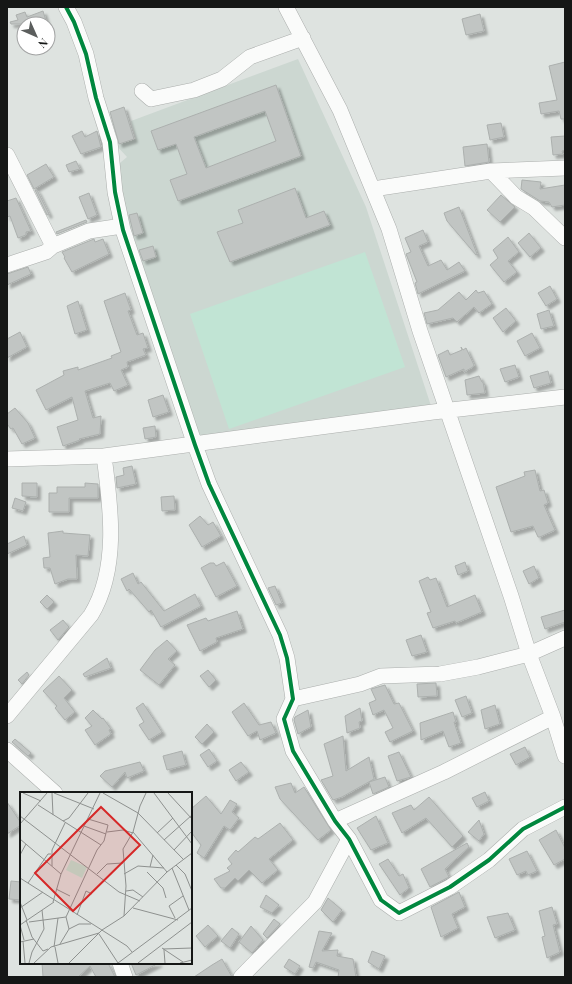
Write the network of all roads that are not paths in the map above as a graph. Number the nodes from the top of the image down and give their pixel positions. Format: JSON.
{"nodes":[{"id":1,"x":66,"y":7,"type":"edge"},
{"id":2,"x":288,"y":9,"type":"edge"},
{"id":3,"x":303,"y":38,"type":"junction"},
{"id":4,"x":142,"y":91,"type":"dead end"},
{"id":5,"x":7,"y":155,"type":"edge"},
{"id":6,"x":565,"y":168,"type":"edge"},
{"id":7,"x":491,"y":171,"type":"junction"},
{"id":8,"x":373,"y":189,"type":"junction"},
{"id":9,"x":122,"y":226,"type":"junction"},
{"id":10,"x":565,"y":238,"type":"edge"},
{"id":11,"x":53,"y":246,"type":"junction"},
{"id":12,"x":7,"y":265,"type":"edge"},
{"id":13,"x":565,"y":397,"type":"edge"},
{"id":14,"x":447,"y":410,"type":"junction"},
{"id":15,"x":195,"y":445,"type":"junction"},
{"id":16,"x":104,"y":456,"type":"junction"},
{"id":17,"x":7,"y":459,"type":"edge"},
{"id":18,"x":565,"y":638,"type":"edge"},
{"id":19,"x":529,"y":654,"type":"junction"},
{"id":20,"x":292,"y":700,"type":"junction"},
{"id":21,"x":7,"y":716,"type":"edge"},
{"id":22,"x":553,"y":717,"type":"junction"},
{"id":23,"x":7,"y":750,"type":"edge"},
{"id":24,"x":565,"y":756,"type":"edge"},
{"id":25,"x":54,"y":792,"type":"edge"},
{"id":26,"x":565,"y":807,"type":"edge"},
{"id":27,"x":335,"y":821,"type":"junction"},
{"id":28,"x":349,"y":839,"type":"junction"},
{"id":29,"x":120,"y":964,"type":"edge"},
{"id":30,"x":125,"y":977,"type":"edge"},
{"id":31,"x":241,"y":977,"type":"edge"}],
"edges":[{"from":1,"to":9,"type":"street"},
{"from":2,"to":3,"type":"street"},
{"from":3,"to":4,"type":"street"},
{"from":3,"to":8,"type":"street"},
{"from":5,"to":11,"type":"street"},
{"from":6,"to":7,"type":"street"},
{"from":7,"to":8,"type":"street"},
{"from":7,"to":10,"type":"street"},
{"from":8,"to":14,"type":"street"},
{"from":9,"to":11,"type":"street"},
{"from":9,"to":15,"type":"street"},
{"from":11,"to":12,"type":"street"},
{"from":13,"to":14,"type":"street"},
{"from":14,"to":15,"type":"street"},
{"from":14,"to":19,"type":"street"},
{"from":15,"to":16,"type":"street"},
{"from":15,"to":20,"type":"street"},
{"from":16,"to":17,"type":"street"},
{"from":16,"to":21,"type":"street"},
{"from":18,"to":19,"type":"street"},
{"from":19,"to":20,"type":"street"},
{"from":19,"to":22,"type":"street"},
{"from":20,"to":27,"type":"street"},
{"from":22,"to":24,"type":"street"},
{"from":22,"to":27,"type":"street"},
{"from":23,"to":25,"type":"street"},
{"from":26,"to":28,"type":"street"},
{"from":27,"to":28,"type":"street"},
{"from":28,"to":31,"type":"street"},
{"from":29,"to":30,"type":"street"}]}
